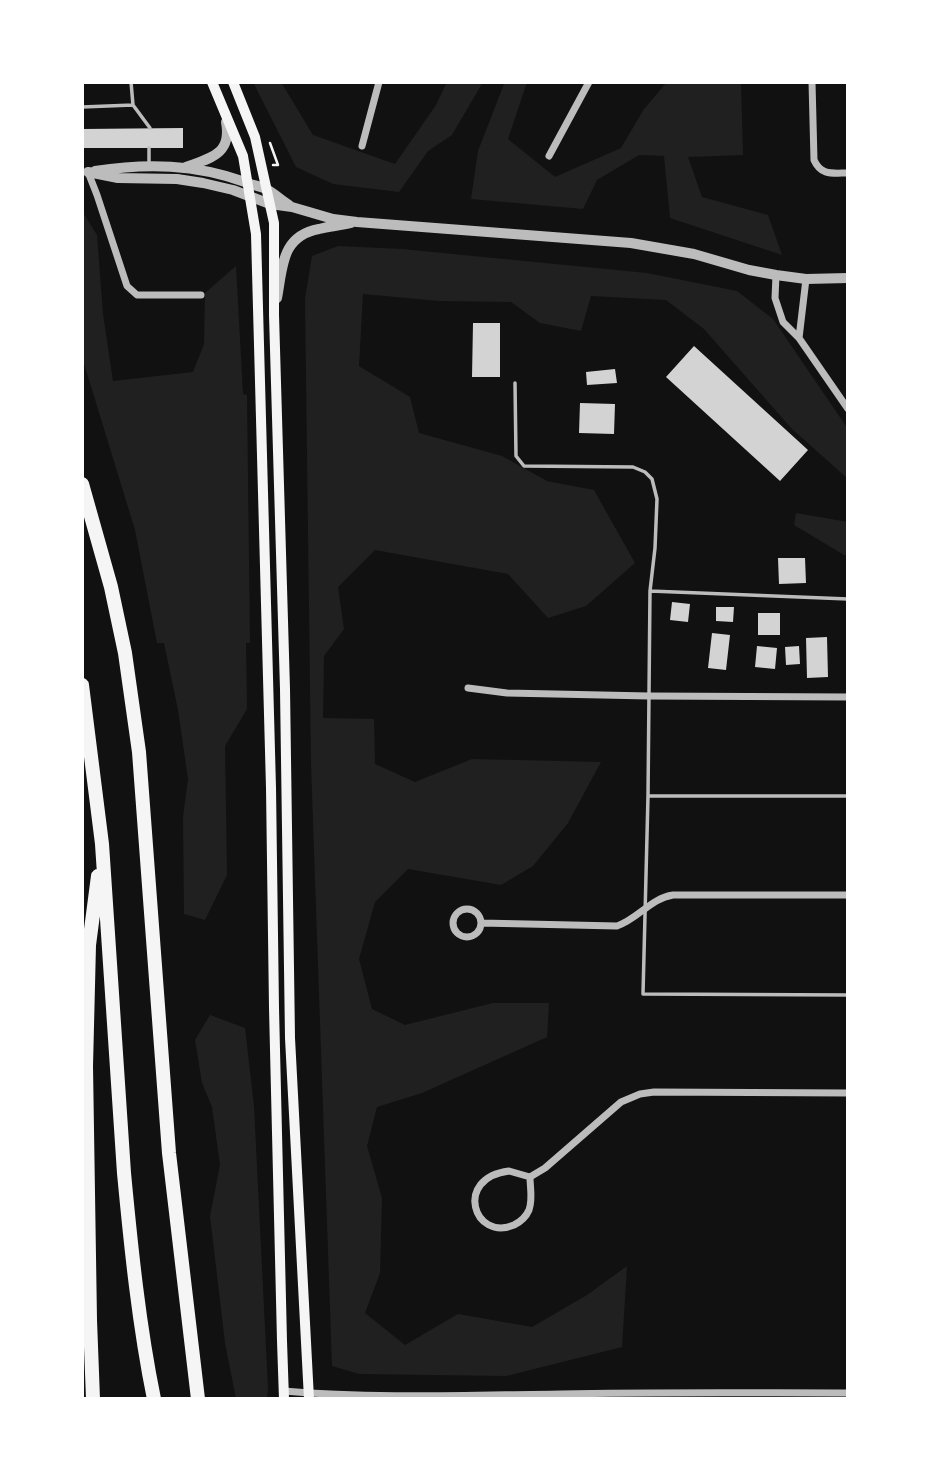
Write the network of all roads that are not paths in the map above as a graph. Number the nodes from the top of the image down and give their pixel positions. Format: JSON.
{"nodes":[{"id":1,"x":131,"y":82,"type":"edge"},
{"id":2,"x":212,"y":82,"type":"edge"},
{"id":3,"x":233,"y":82,"type":"edge"},
{"id":4,"x":379,"y":82,"type":"edge"},
{"id":5,"x":589,"y":82,"type":"edge"},
{"id":6,"x":812,"y":82,"type":"edge"},
{"id":7,"x":133,"y":105,"type":"junction"},
{"id":8,"x":82,"y":107,"type":"edge"},
{"id":9,"x":223,"y":108,"type":"junction"},
{"id":10,"x":150,"y":128,"type":"dead end"},
{"id":11,"x":362,"y":146,"type":"dead end"},
{"id":12,"x":149,"y":148,"type":"dead end"},
{"id":13,"x":549,"y":156,"type":"dead end"},
{"id":14,"x":148,"y":166,"type":"junction"},
{"id":15,"x":186,"y":167,"type":"junction"},
{"id":16,"x":85,"y":172,"type":"edge"},
{"id":17,"x":848,"y":173,"type":"edge"},
{"id":18,"x":248,"y":183,"type":"junction"},
{"id":19,"x":267,"y":190,"type":"junction"},
{"id":20,"x":250,"y":197,"type":"junction"},
{"id":21,"x":270,"y":204,"type":"junction"},
{"id":22,"x":292,"y":207,"type":"junction"},
{"id":23,"x":357,"y":222,"type":"junction"},
{"id":24,"x":776,"y":275,"type":"junction"},
{"id":25,"x":848,"y":278,"type":"edge"},
{"id":26,"x":806,"y":279,"type":"junction"},
{"id":27,"x":201,"y":295,"type":"dead end"},
{"id":28,"x":274,"y":316,"type":"junction"},
{"id":29,"x":799,"y":338,"type":"junction"},
{"id":30,"x":515,"y":383,"type":"dead end"},
{"id":31,"x":848,"y":408,"type":"edge"},
{"id":32,"x":82,"y":484,"type":"edge"},
{"id":33,"x":650,"y":591,"type":"junction"},
{"id":34,"x":848,"y":599,"type":"edge"},
{"id":35,"x":82,"y":685,"type":"edge"},
{"id":36,"x":468,"y":688,"type":"dead end"},
{"id":37,"x":649,"y":696,"type":"junction"},
{"id":38,"x":848,"y":696,"type":"edge"},
{"id":39,"x":648,"y":796,"type":"junction"},
{"id":40,"x":848,"y":796,"type":"edge"},
{"id":41,"x":102,"y":844,"type":"junction"},
{"id":42,"x":848,"y":895,"type":"edge"},
{"id":43,"x":646,"y":908,"type":"junction"},
{"id":44,"x":481,"y":923,"type":"junction"},
{"id":45,"x":848,"y":995,"type":"edge"},
{"id":46,"x":848,"y":1093,"type":"edge"},
{"id":47,"x":530,"y":1177,"type":"junction"},
{"id":48,"x":848,"y":1393,"type":"edge"},
{"id":49,"x":284,"y":1395,"type":"edge"},
{"id":50,"x":309,"y":1396,"type":"edge"},
{"id":51,"x":636,"y":1396,"type":"edge"},
{"id":52,"x":93,"y":1399,"type":"edge"},
{"id":53,"x":155,"y":1399,"type":"edge"},
{"id":54,"x":198,"y":1399,"type":"edge"}],
"edges":[{"from":1,"to":7,"type":"lane"},
{"from":2,"to":9,"type":"main road"},
{"from":3,"to":19,"type":"main road"},
{"from":4,"to":11,"type":"street"},
{"from":5,"to":13,"type":"street"},
{"from":6,"to":17,"type":"street"},
{"from":7,"to":8,"type":"lane"},
{"from":7,"to":10,"type":"lane"},
{"from":9,"to":15,"type":"street"},
{"from":9,"to":18,"type":"main road"},
{"from":12,"to":14,"type":"lane"},
{"from":14,"to":15,"type":"street"},
{"from":14,"to":16,"type":"street"},
{"from":15,"to":18,"type":"street"},
{"from":16,"to":20,"type":"street"},
{"from":16,"to":27,"type":"street"},
{"from":18,"to":19,"type":"street"},
{"from":18,"to":20,"type":"main road"},
{"from":19,"to":21,"type":"main road"},
{"from":19,"to":22,"type":"street"},
{"from":20,"to":21,"type":"street"},
{"from":20,"to":49,"type":"main road"},
{"from":21,"to":22,"type":"street"},
{"from":21,"to":28,"type":"main road"},
{"from":22,"to":23,"type":"street"},
{"from":23,"to":24,"type":"street"},
{"from":23,"to":28,"type":"street"},
{"from":24,"to":26,"type":"street"},
{"from":24,"to":29,"type":"street"},
{"from":25,"to":26,"type":"street"},
{"from":26,"to":29,"type":"street"},
{"from":28,"to":50,"type":"main road"},
{"from":29,"to":31,"type":"street"},
{"from":30,"to":33,"type":"lane"},
{"from":32,"to":54,"type":"highway"},
{"from":33,"to":34,"type":"lane"},
{"from":33,"to":37,"type":"lane"},
{"from":35,"to":41,"type":"highway"},
{"from":36,"to":37,"type":"street"},
{"from":37,"to":38,"type":"street"},
{"from":37,"to":39,"type":"lane"},
{"from":39,"to":40,"type":"lane"},
{"from":39,"to":43,"type":"lane"},
{"from":41,"to":52,"type":"highway"},
{"from":41,"to":53,"type":"highway"},
{"from":42,"to":43,"type":"street"},
{"from":43,"to":44,"type":"street"},
{"from":43,"to":45,"type":"lane"},
{"from":44,"to":44,"type":"street"},
{"from":46,"to":47,"type":"street"},
{"from":47,"to":47,"type":"street"},
{"from":48,"to":51,"type":"street"},
{"from":49,"to":50,"type":"street"},
{"from":50,"to":51,"type":"street"}]}
